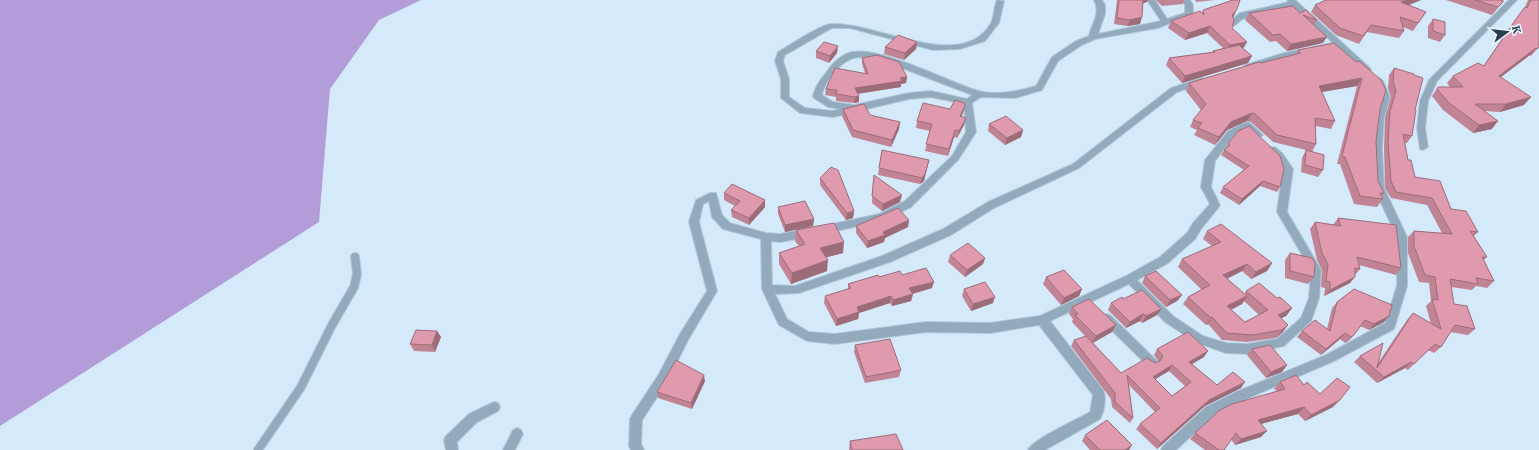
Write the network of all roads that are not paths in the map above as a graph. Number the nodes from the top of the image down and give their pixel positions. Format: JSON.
{"nodes":[{"id":1,"x":1098,"y":0,"type":"edge"},
{"id":2,"x":1152,"y":0,"type":"edge"},
{"id":3,"x":1186,"y":0,"type":"edge"},
{"id":4,"x":1513,"y":0,"type":"edge"},
{"id":5,"x":1000,"y":1,"type":"edge"},
{"id":6,"x":1293,"y":2,"type":"edge"},
{"id":7,"x":1165,"y":22,"type":"junction"},
{"id":8,"x":1233,"y":23,"type":"edge"},
{"id":9,"x":1093,"y":37,"type":"junction"},
{"id":10,"x":1339,"y":44,"type":"junction"},
{"id":11,"x":1241,"y":68,"type":"edge"},
{"id":12,"x":1211,"y":78,"type":"edge"},
{"id":13,"x":979,"y":94,"type":"junction"},
{"id":14,"x":968,"y":102,"type":"junction"},
{"id":15,"x":854,"y":108,"type":"junction"},
{"id":16,"x":1423,"y":147,"type":"dead end"},
{"id":17,"x":766,"y":237,"type":"junction"},
{"id":18,"x":355,"y":257,"type":"dead end"},
{"id":19,"x":1130,"y":279,"type":"junction"},
{"id":20,"x":767,"y":290,"type":"junction"},
{"id":21,"x":1088,"y":299,"type":"junction"},
{"id":22,"x":1042,"y":320,"type":"junction"},
{"id":23,"x":1152,"y":363,"type":"edge"},
{"id":24,"x":494,"y":407,"type":"dead end"},
{"id":25,"x":517,"y":434,"type":"dead end"},
{"id":26,"x":258,"y":450,"type":"edge"},
{"id":27,"x":452,"y":450,"type":"edge"},
{"id":28,"x":509,"y":450,"type":"edge"},
{"id":29,"x":638,"y":450,"type":"edge"},
{"id":30,"x":1034,"y":450,"type":"edge"},
{"id":31,"x":1167,"y":450,"type":"edge"}],
"edges":[{"from":1,"to":9,"type":"street"},
{"from":2,"to":7,"type":"street"},
{"from":3,"to":7,"type":"street"},
{"from":4,"to":16,"type":"street"},
{"from":5,"to":15,"type":"street"},
{"from":6,"to":8,"type":"lane"},
{"from":6,"to":10,"type":"street"},
{"from":7,"to":9,"type":"street"},
{"from":9,"to":13,"type":"street"},
{"from":10,"to":11,"type":"street"},
{"from":10,"to":31,"type":"street"},
{"from":12,"to":20,"type":"street"},
{"from":13,"to":14,"type":"street"},
{"from":13,"to":15,"type":"street"},
{"from":14,"to":15,"type":"street"},
{"from":14,"to":17,"type":"street"},
{"from":17,"to":20,"type":"street"},
{"from":17,"to":29,"type":"street"},
{"from":18,"to":26,"type":"lane"},
{"from":19,"to":19,"type":"street"},
{"from":19,"to":21,"type":"street"},
{"from":20,"to":22,"type":"street"},
{"from":21,"to":22,"type":"street"},
{"from":21,"to":23,"type":"street"},
{"from":22,"to":30,"type":"street"},
{"from":24,"to":27,"type":"street"},
{"from":25,"to":28,"type":"street"}]}
